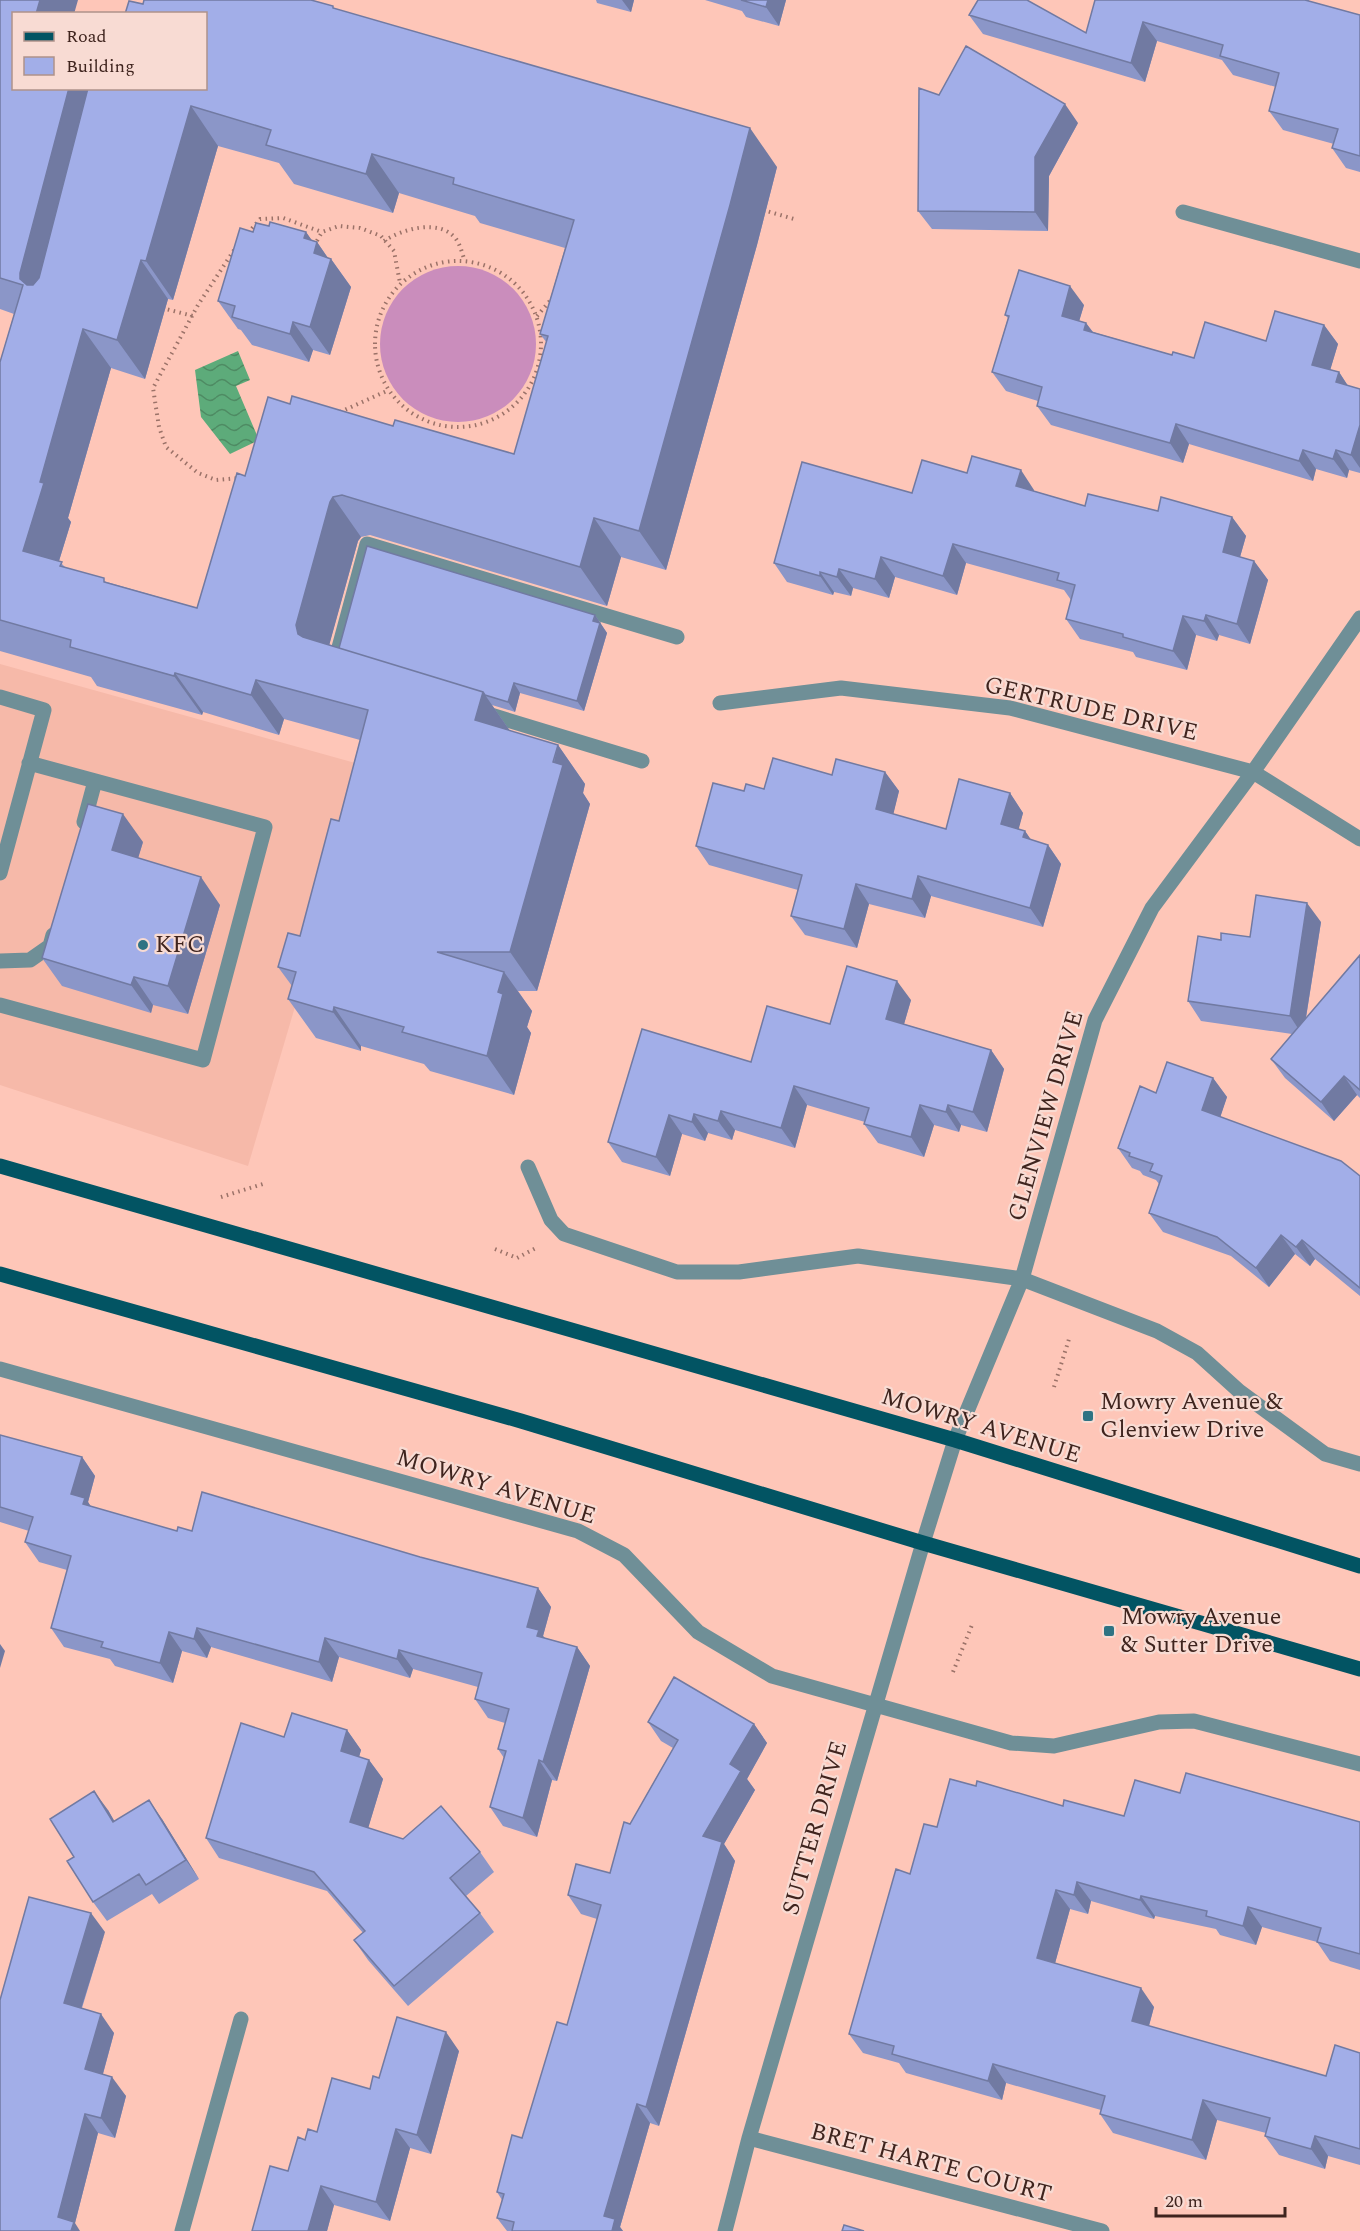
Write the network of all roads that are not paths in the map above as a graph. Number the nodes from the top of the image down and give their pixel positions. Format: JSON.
{"nodes":[{"id":1,"x":1183,"y":212,"type":"dead end"},
{"id":2,"x":1360,"y":261,"type":"edge"},
{"id":3,"x":1360,"y":618,"type":"edge"},
{"id":4,"x":677,"y":637,"type":"dead end"},
{"id":5,"x":345,"y":671,"type":"edge"},
{"id":6,"x":0,"y":697,"type":"edge"},
{"id":7,"x":720,"y":704,"type":"dead end"},
{"id":8,"x":470,"y":709,"type":"edge"},
{"id":9,"x":642,"y":760,"type":"dead end"},
{"id":10,"x":30,"y":763,"type":"junction"},
{"id":11,"x":1253,"y":772,"type":"junction"},
{"id":12,"x":95,"y":781,"type":"junction"},
{"id":13,"x":80,"y":836,"type":"edge"},
{"id":14,"x":1360,"y":839,"type":"edge"},
{"id":15,"x":0,"y":873,"type":"edge"},
{"id":16,"x":56,"y":924,"type":"edge"},
{"id":17,"x":0,"y":961,"type":"edge"},
{"id":18,"x":0,"y":1005,"type":"edge"},
{"id":19,"x":0,"y":1166,"type":"edge"},
{"id":20,"x":528,"y":1167,"type":"dead end"},
{"id":21,"x":0,"y":1274,"type":"edge"},
{"id":22,"x":1022,"y":1279,"type":"junction"},
{"id":23,"x":0,"y":1369,"type":"edge"},
{"id":24,"x":955,"y":1440,"type":"junction"},
{"id":25,"x":1360,"y":1464,"type":"edge"},
{"id":26,"x":922,"y":1543,"type":"junction"},
{"id":27,"x":1360,"y":1566,"type":"edge"},
{"id":28,"x":1360,"y":1669,"type":"edge"},
{"id":29,"x":874,"y":1706,"type":"junction"},
{"id":30,"x":1360,"y":1764,"type":"edge"},
{"id":31,"x":241,"y":2019,"type":"dead end"},
{"id":32,"x":749,"y":2138,"type":"junction"},
{"id":33,"x":182,"y":2231,"type":"edge"},
{"id":34,"x":725,"y":2231,"type":"edge"},
{"id":35,"x":1102,"y":2231,"type":"edge"}],
"edges":[{"from":1,"to":2,"type":"street"},
{"from":3,"to":11,"type":"street","name":"GLENVIEW DRIVE"},
{"from":4,"to":5,"type":"street"},
{"from":6,"to":10,"type":"street"},
{"from":7,"to":11,"type":"street","name":"GERTRUDE DRIVE"},
{"from":8,"to":9,"type":"street"},
{"from":10,"to":12,"type":"street"},
{"from":10,"to":15,"type":"street"},
{"from":11,"to":14,"type":"street","name":"GERTRUDE DRIVE"},
{"from":11,"to":22,"type":"street","name":"GLENVIEW DRIVE"},
{"from":12,"to":13,"type":"street"},
{"from":12,"to":18,"type":"street"},
{"from":16,"to":17,"type":"street"},
{"from":19,"to":24,"type":"main road","name":"MOWRY AVENUE"},
{"from":20,"to":22,"type":"street"},
{"from":21,"to":26,"type":"main road"},
{"from":22,"to":24,"type":"street","name":"GLENVIEW DRIVE"},
{"from":22,"to":25,"type":"street"},
{"from":23,"to":29,"type":"street","name":"MOWRY AVENUE"},
{"from":24,"to":26,"type":"street","name":"SUTTER DRIVE"},
{"from":24,"to":27,"type":"main road","name":"MOWRY AVENUE"},
{"from":26,"to":28,"type":"main road"},
{"from":26,"to":29,"type":"street","name":"SUTTER DRIVE"},
{"from":29,"to":30,"type":"street","name":"MOWRY AVENUE"},
{"from":29,"to":32,"type":"street","name":"SUTTER DRIVE"},
{"from":31,"to":33,"type":"street"},
{"from":32,"to":34,"type":"street","name":"SUTTER DRIVE"},
{"from":32,"to":35,"type":"street","name":"BRET HARTE COURT"}]}
